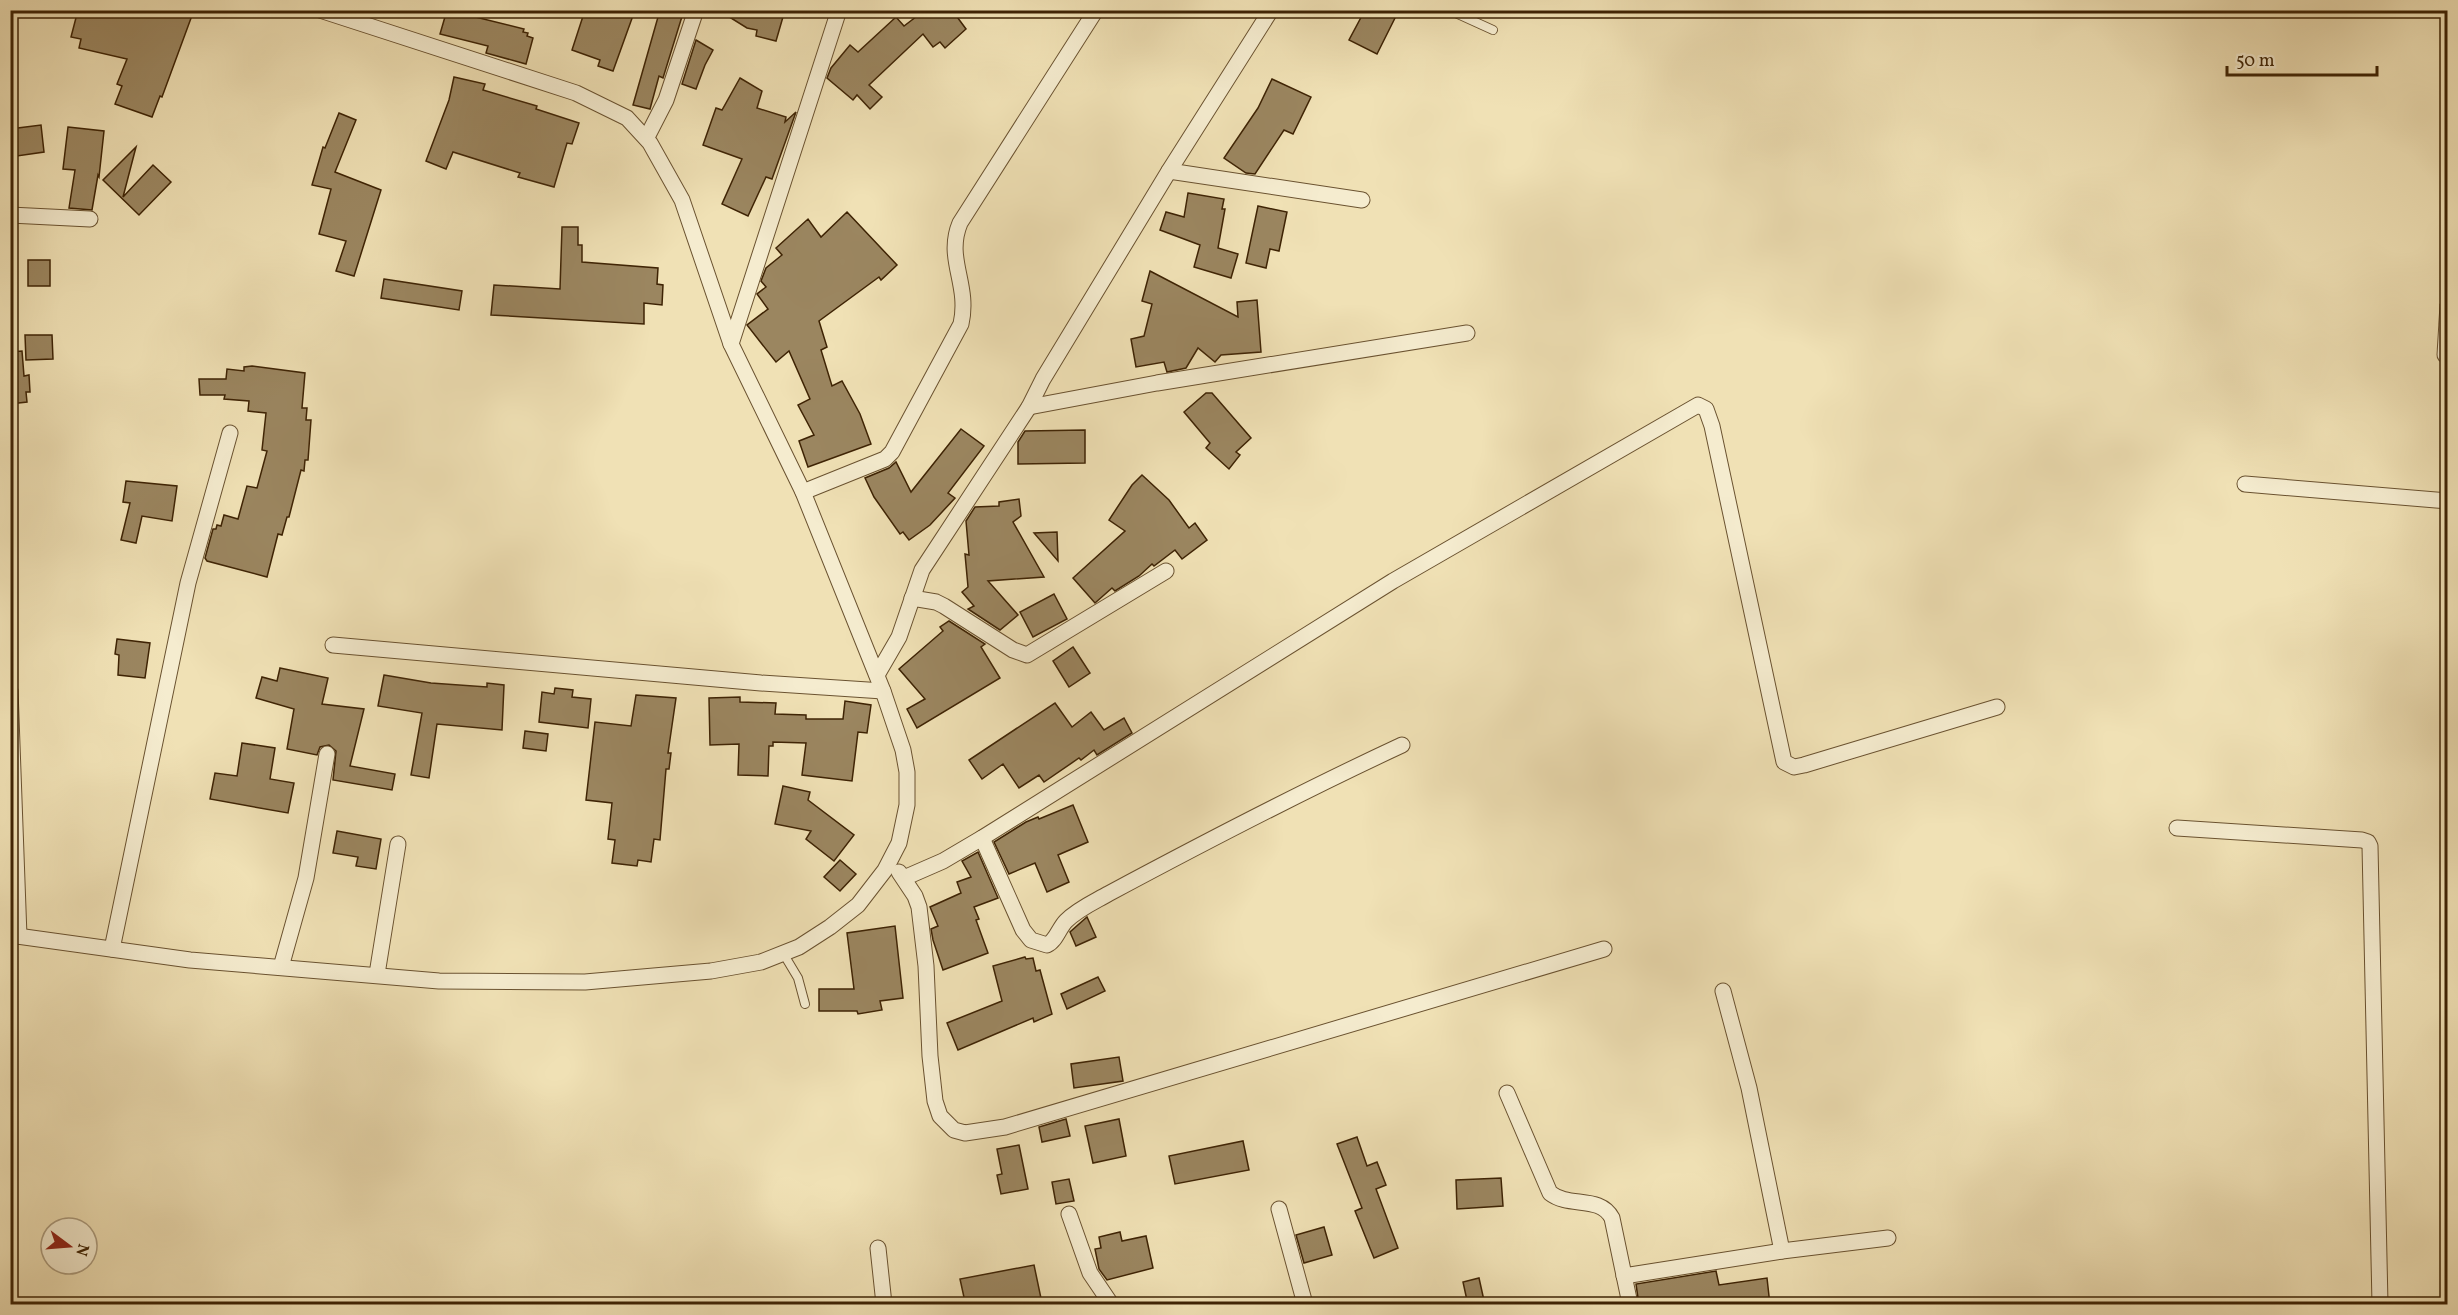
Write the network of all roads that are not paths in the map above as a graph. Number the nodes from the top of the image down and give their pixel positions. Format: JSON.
{"nodes":[{"id":1,"x":320,"y":10,"type":"edge"},
{"id":2,"x":696,"y":10,"type":"edge"},
{"id":3,"x":839,"y":10,"type":"edge"},
{"id":4,"x":1096,"y":10,"type":"edge"},
{"id":5,"x":1271,"y":10,"type":"edge"},
{"id":6,"x":1449,"y":10,"type":"edge"},
{"id":7,"x":1493,"y":30,"type":"dead end"},
{"id":8,"x":647,"y":137,"type":"junction"},
{"id":9,"x":1169,"y":171,"type":"junction"},
{"id":10,"x":1362,"y":200,"type":"dead end"},
{"id":11,"x":10,"y":215,"type":"edge"},
{"id":12,"x":90,"y":219,"type":"dead end"},
{"id":13,"x":2448,"y":304,"type":"edge"},
{"id":14,"x":1467,"y":333,"type":"dead end"},
{"id":15,"x":731,"y":344,"type":"junction"},
{"id":16,"x":2445,"y":355,"type":"dead end"},
{"id":17,"x":1029,"y":407,"type":"junction"},
{"id":18,"x":230,"y":434,"type":"dead end"},
{"id":19,"x":2245,"y":484,"type":"dead end"},
{"id":20,"x":803,"y":492,"type":"junction"},
{"id":21,"x":2448,"y":501,"type":"edge"},
{"id":22,"x":1166,"y":571,"type":"dead end"},
{"id":23,"x":912,"y":598,"type":"junction"},
{"id":24,"x":333,"y":645,"type":"dead end"},
{"id":25,"x":878,"y":675,"type":"junction"},
{"id":26,"x":10,"y":690,"type":"edge"},
{"id":27,"x":883,"y":691,"type":"junction"},
{"id":28,"x":1997,"y":708,"type":"dead end"},
{"id":29,"x":1402,"y":745,"type":"dead end"},
{"id":30,"x":327,"y":754,"type":"dead end"},
{"id":31,"x":2177,"y":828,"type":"dead end"},
{"id":32,"x":982,"y":838,"type":"junction"},
{"id":33,"x":398,"y":844,"type":"dead end"},
{"id":34,"x":891,"y":860,"type":"junction"},
{"id":35,"x":904,"y":878,"type":"junction"},
{"id":36,"x":15,"y":935,"type":"edge"},
{"id":37,"x":112,"y":949,"type":"junction"},
{"id":38,"x":1604,"y":949,"type":"dead end"},
{"id":39,"x":783,"y":953,"type":"junction"},
{"id":40,"x":282,"y":967,"type":"junction"},
{"id":41,"x":377,"y":974,"type":"junction"},
{"id":42,"x":1723,"y":991,"type":"dead end"},
{"id":43,"x":805,"y":1004,"type":"dead end"},
{"id":44,"x":1507,"y":1093,"type":"dead end"},
{"id":45,"x":1279,"y":1209,"type":"dead end"},
{"id":46,"x":1069,"y":1215,"type":"dead end"},
{"id":47,"x":1888,"y":1238,"type":"dead end"},
{"id":48,"x":878,"y":1248,"type":"dead end"},
{"id":49,"x":1782,"y":1251,"type":"junction"},
{"id":50,"x":1624,"y":1276,"type":"junction"},
{"id":51,"x":884,"y":1305,"type":"edge"},
{"id":52,"x":1111,"y":1305,"type":"edge"},
{"id":53,"x":1305,"y":1305,"type":"edge"},
{"id":54,"x":1630,"y":1305,"type":"edge"},
{"id":55,"x":2380,"y":1305,"type":"edge"}],
"edges":[{"from":1,"to":8,"type":"street"},
{"from":2,"to":8,"type":"street"},
{"from":3,"to":15,"type":"street"},
{"from":4,"to":20,"type":"street"},
{"from":5,"to":9,"type":"street"},
{"from":6,"to":7,"type":"lane"},
{"from":8,"to":15,"type":"street"},
{"from":9,"to":10,"type":"street"},
{"from":9,"to":17,"type":"street"},
{"from":11,"to":12,"type":"street"},
{"from":13,"to":16,"type":"street"},
{"from":14,"to":17,"type":"street"},
{"from":15,"to":20,"type":"street"},
{"from":17,"to":23,"type":"street"},
{"from":18,"to":37,"type":"street"},
{"from":19,"to":21,"type":"street"},
{"from":20,"to":25,"type":"street"},
{"from":22,"to":23,"type":"street"},
{"from":23,"to":25,"type":"street"},
{"from":24,"to":27,"type":"street"},
{"from":25,"to":27,"type":"street"},
{"from":26,"to":36,"type":"street"},
{"from":27,"to":34,"type":"street"},
{"from":28,"to":32,"type":"street"},
{"from":29,"to":32,"type":"street"},
{"from":30,"to":40,"type":"street"},
{"from":31,"to":55,"type":"street"},
{"from":32,"to":35,"type":"street"},
{"from":33,"to":41,"type":"street"},
{"from":34,"to":35,"type":"street"},
{"from":34,"to":39,"type":"street"},
{"from":35,"to":38,"type":"street"},
{"from":36,"to":37,"type":"street"},
{"from":37,"to":40,"type":"street"},
{"from":39,"to":41,"type":"street"},
{"from":39,"to":43,"type":"lane"},
{"from":40,"to":41,"type":"street"},
{"from":42,"to":49,"type":"street"},
{"from":44,"to":50,"type":"street"},
{"from":45,"to":53,"type":"street"},
{"from":46,"to":52,"type":"street"},
{"from":47,"to":49,"type":"street"},
{"from":48,"to":51,"type":"street"},
{"from":49,"to":50,"type":"street"},
{"from":50,"to":54,"type":"street"}]}
